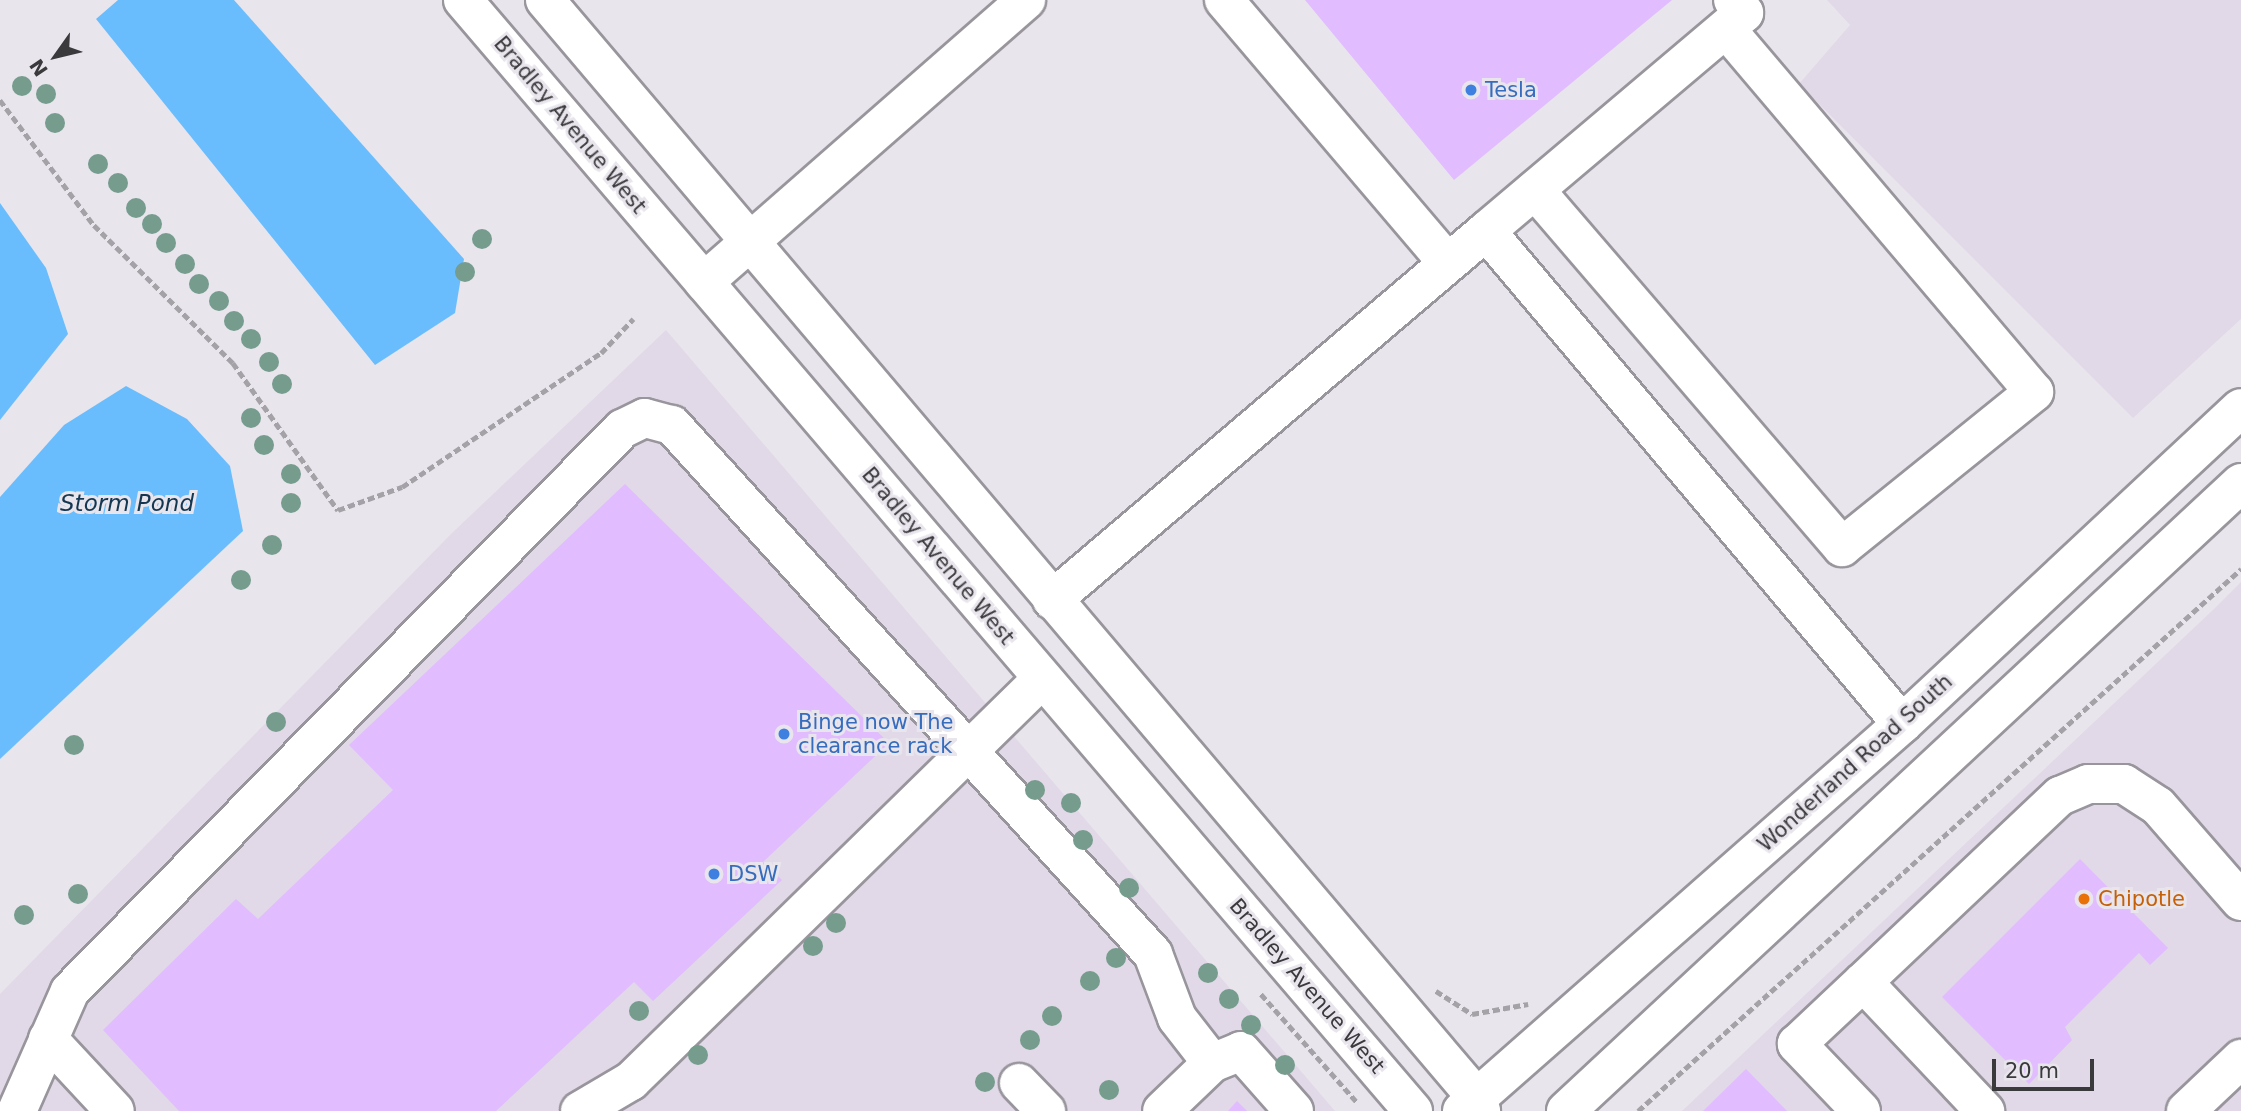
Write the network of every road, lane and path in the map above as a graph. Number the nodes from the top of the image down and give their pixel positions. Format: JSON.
{"nodes":[{"id":1,"x":463,"y":0,"type":"edge"},
{"id":2,"x":545,"y":0,"type":"edge"},
{"id":3,"x":1026,"y":0,"type":"edge"},
{"id":4,"x":1224,"y":0,"type":"edge"},
{"id":5,"x":1729,"y":15,"type":"edge"},
{"id":6,"x":0,"y":100,"type":"edge"},
{"id":7,"x":1535,"y":190,"type":"junction"},
{"id":8,"x":1486,"y":231,"type":"junction"},
{"id":9,"x":751,"y":244,"type":"junction"},
{"id":10,"x":1448,"y":263,"type":"junction"},
{"id":11,"x":704,"y":282,"type":"junction"},
{"id":12,"x":632,"y":319,"type":"dead end"},
{"id":13,"x":2241,"y":408,"type":"edge"},
{"id":14,"x":2236,"y":497,"type":"edge"},
{"id":15,"x":2241,"y":569,"type":"edge"},
{"id":16,"x":1052,"y":600,"type":"junction"},
{"id":17,"x":1042,"y":679,"type":"junction"},
{"id":18,"x":1902,"y":724,"type":"junction"},
{"id":19,"x":969,"y":751,"type":"junction"},
{"id":20,"x":2241,"y":901,"type":"edge"},
{"id":21,"x":1863,"y":982,"type":"junction"},
{"id":22,"x":48,"y":1040,"type":"junction"},
{"id":23,"x":2241,"y":1059,"type":"edge"},
{"id":24,"x":1212,"y":1063,"type":"junction"},
{"id":25,"x":1019,"y":1083,"type":"dead end"},
{"id":26,"x":0,"y":1096,"type":"edge"},
{"id":27,"x":1473,"y":1107,"type":"edge"},
{"id":28,"x":17,"y":1111,"type":"edge"},
{"id":29,"x":115,"y":1111,"type":"edge"},
{"id":30,"x":580,"y":1111,"type":"edge"},
{"id":31,"x":1046,"y":1111,"type":"edge"},
{"id":32,"x":1162,"y":1111,"type":"edge"},
{"id":33,"x":1294,"y":1111,"type":"edge"},
{"id":34,"x":1413,"y":1111,"type":"edge"},
{"id":35,"x":1566,"y":1111,"type":"edge"},
{"id":36,"x":1638,"y":1111,"type":"edge"},
{"id":37,"x":1861,"y":1111,"type":"edge"},
{"id":38,"x":1985,"y":1111,"type":"edge"},
{"id":39,"x":2186,"y":1111,"type":"edge"}],
"edges":[{"from":1,"to":11,"type":"main road","name":"Bradley Avenue West"},
{"from":2,"to":9,"type":"main road"},
{"from":3,"to":9,"type":"main road"},
{"from":4,"to":10,"type":"main road"},
{"from":5,"to":7,"type":"main road"},
{"from":5,"to":7,"type":"main road"},
{"from":6,"to":12,"type":"path"},
{"from":7,"to":8,"type":"main road"},
{"from":8,"to":10,"type":"main road"},
{"from":8,"to":18,"type":"main road"},
{"from":9,"to":11,"type":"main road"},
{"from":9,"to":16,"type":"main road"},
{"from":10,"to":16,"type":"main road"},
{"from":11,"to":17,"type":"main road","name":"Bradley Avenue West"},
{"from":13,"to":18,"type":"main road","name":"Wonderland Road South"},
{"from":14,"to":35,"type":"main road"},
{"from":15,"to":36,"type":"path"},
{"from":16,"to":27,"type":"main road"},
{"from":17,"to":19,"type":"main road"},
{"from":17,"to":34,"type":"main road","name":"Bradley Avenue West"},
{"from":18,"to":27,"type":"main road","name":"Wonderland Road South"},
{"from":19,"to":22,"type":"main road"},
{"from":19,"to":24,"type":"main road"},
{"from":19,"to":30,"type":"main road"},
{"from":20,"to":21,"type":"main road"},
{"from":21,"to":37,"type":"main road"},
{"from":21,"to":38,"type":"main road"},
{"from":22,"to":28,"type":"main road"},
{"from":22,"to":29,"type":"main road"},
{"from":23,"to":39,"type":"main road"},
{"from":24,"to":32,"type":"main road"},
{"from":24,"to":33,"type":"main road"},
{"from":25,"to":31,"type":"main road"},
{"from":26,"to":28,"type":"main road"}]}
